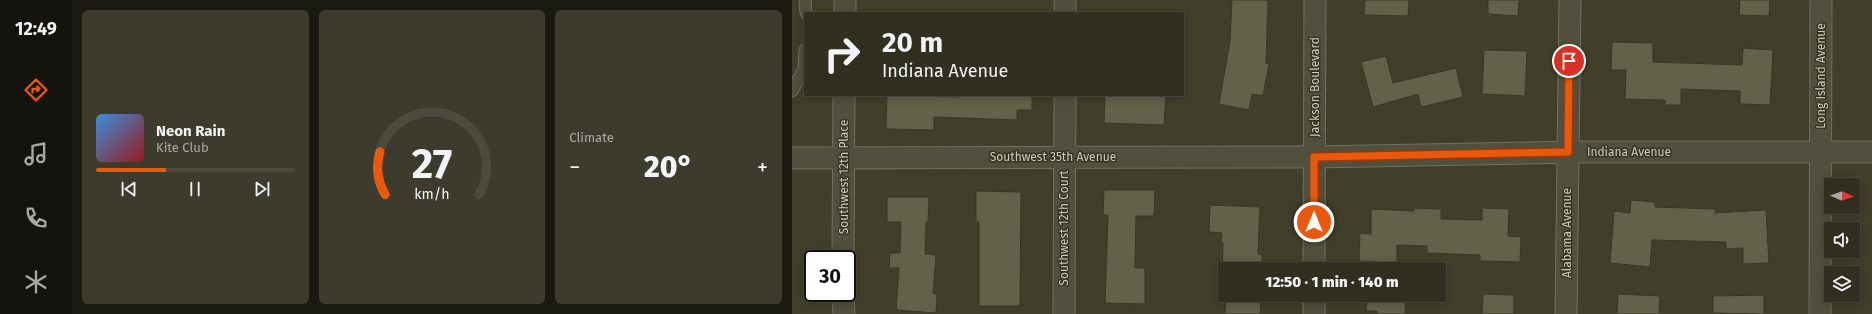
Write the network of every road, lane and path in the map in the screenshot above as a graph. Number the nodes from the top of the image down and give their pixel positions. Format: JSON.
{"nodes":[{"id":1,"x":805,"y":0,"type":"edge"},
{"id":2,"x":845,"y":0,"type":"edge"},
{"id":3,"x":1065,"y":0,"type":"edge"},
{"id":4,"x":1315,"y":0,"type":"edge"},
{"id":5,"x":1570,"y":0,"type":"edge"},
{"id":6,"x":1821,"y":0,"type":"edge"},
{"id":7,"x":806,"y":12,"type":"edge"},
{"id":8,"x":845,"y":12,"type":"edge"},
{"id":9,"x":1065,"y":12,"type":"edge"},
{"id":10,"x":804,"y":69,"type":"edge"},
{"id":11,"x":792,"y":91,"type":"edge"},
{"id":12,"x":844,"y":96,"type":"edge"},
{"id":13,"x":1065,"y":96,"type":"edge"},
{"id":14,"x":1568,"y":152,"type":"junction"},
{"id":15,"x":1822,"y":152,"type":"junction"},
{"id":16,"x":1872,"y":152,"type":"edge"},
{"id":17,"x":1064,"y":156,"type":"junction"},
{"id":18,"x":843,"y":157,"type":"junction"},
{"id":19,"x":1314,"y":157,"type":"junction"},
{"id":20,"x":792,"y":158,"type":"edge"},
{"id":21,"x":843,"y":250,"type":"edge"},
{"id":22,"x":1314,"y":262,"type":"edge"},
{"id":23,"x":844,"y":302,"type":"edge"},
{"id":24,"x":1314,"y":302,"type":"edge"},
{"id":25,"x":844,"y":314,"type":"edge"},
{"id":26,"x":1064,"y":314,"type":"edge"},
{"id":27,"x":1314,"y":314,"type":"edge"},
{"id":28,"x":1566,"y":314,"type":"edge"},
{"id":29,"x":1820,"y":314,"type":"edge"}],
"edges":[{"from":1,"to":7,"type":"lane"},
{"from":2,"to":8,"type":"street"},
{"from":3,"to":9,"type":"street"},
{"from":4,"to":19,"type":"street","name":"Jackson Boulevard"},
{"from":5,"to":14,"type":"street","name":"Alabama Avenue"},
{"from":6,"to":15,"type":"street","name":"Long Island Avenue"},
{"from":10,"to":11,"type":"lane"},
{"from":12,"to":18,"type":"street","name":"Southwest 12th Place"},
{"from":13,"to":17,"type":"street","name":"Southwest 12th Court"},
{"from":14,"to":15,"type":"street","name":"Indiana Avenue"},
{"from":14,"to":19,"type":"street","name":"Indiana Avenue"},
{"from":14,"to":28,"type":"street","name":"Alabama Avenue"},
{"from":15,"to":16,"type":"street","name":"Indiana Avenue"},
{"from":15,"to":29,"type":"street","name":"Long Island Avenue"},
{"from":17,"to":18,"type":"street","name":"Southwest 35th Avenue"},
{"from":17,"to":19,"type":"street","name":"Southwest 35th Avenue"},
{"from":17,"to":26,"type":"street","name":"Southwest 12th Court"},
{"from":18,"to":20,"type":"street","name":"Southwest 35th Avenue"},
{"from":18,"to":21,"type":"street","name":"Southwest 12th Place"},
{"from":19,"to":22,"type":"street","name":"Jackson Boulevard"},
{"from":23,"to":25,"type":"street"},
{"from":24,"to":27,"type":"street"}]}
